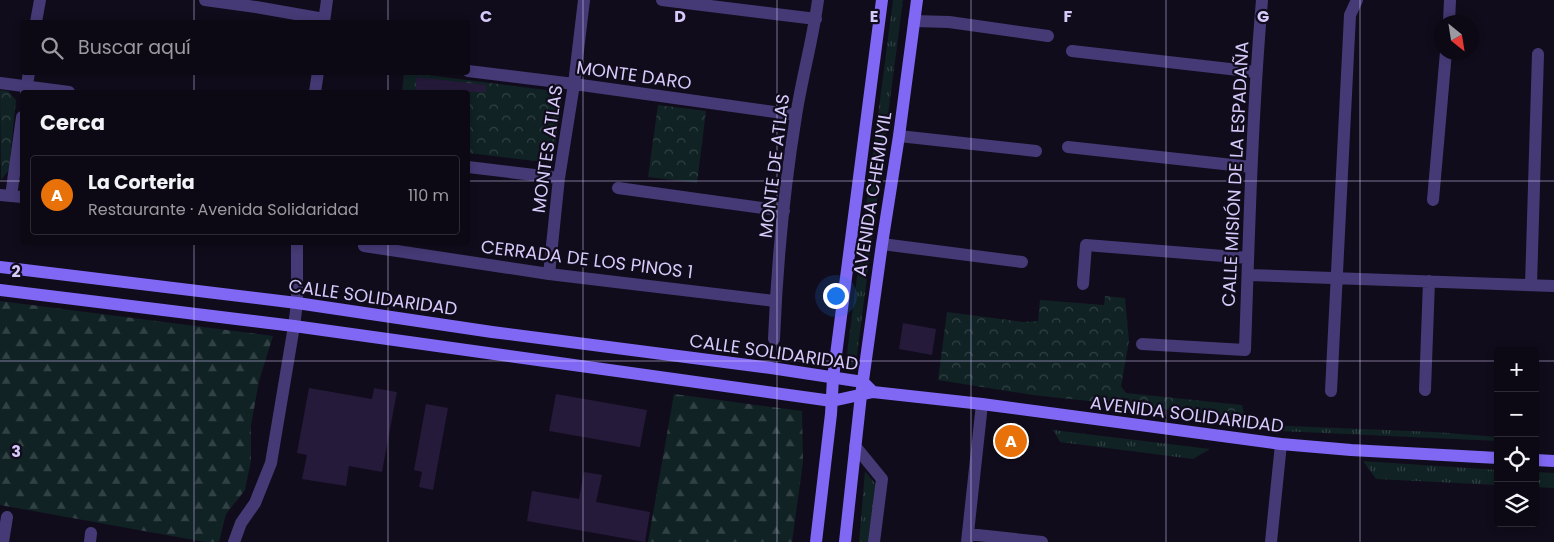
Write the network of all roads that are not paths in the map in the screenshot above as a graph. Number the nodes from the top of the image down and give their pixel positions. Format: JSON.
{"nodes":[{"id":1,"x":40,"y":0,"type":"edge"},
{"id":2,"x":205,"y":0,"type":"edge"},
{"id":3,"x":327,"y":0,"type":"edge"},
{"id":4,"x":584,"y":0,"type":"edge"},
{"id":5,"x":662,"y":0,"type":"edge"},
{"id":6,"x":818,"y":0,"type":"edge"},
{"id":7,"x":882,"y":0,"type":"edge"},
{"id":8,"x":917,"y":0,"type":"edge"},
{"id":9,"x":1262,"y":0,"type":"edge"},
{"id":10,"x":1357,"y":0,"type":"edge"},
{"id":11,"x":1450,"y":0,"type":"edge"},
{"id":12,"x":257,"y":3,"type":"edge"},
{"id":13,"x":1449,"y":15,"type":"edge"},
{"id":14,"x":816,"y":19,"type":"junction"},
{"id":15,"x":36,"y":20,"type":"edge"},
{"id":16,"x":320,"y":20,"type":"edge"},
{"id":17,"x":324,"y":20,"type":"edge"},
{"id":18,"x":914,"y":20,"type":"junction"},
{"id":19,"x":1048,"y":36,"type":"dead end"},
{"id":20,"x":1072,"y":51,"type":"dead end"},
{"id":21,"x":1538,"y":54,"type":"dead end"},
{"id":22,"x":1445,"y":60,"type":"edge"},
{"id":23,"x":470,"y":71,"type":"edge"},
{"id":24,"x":1256,"y":72,"type":"junction"},
{"id":25,"x":28,"y":75,"type":"edge"},
{"id":26,"x":318,"y":75,"type":"edge"},
{"id":27,"x":0,"y":83,"type":"edge"},
{"id":28,"x":574,"y":84,"type":"junction"},
{"id":29,"x":26,"y":90,"type":"edge"},
{"id":30,"x":315,"y":90,"type":"edge"},
{"id":31,"x":796,"y":115,"type":"junction"},
{"id":32,"x":20,"y":131,"type":"edge"},
{"id":33,"x":899,"y":136,"type":"junction"},
{"id":34,"x":1068,"y":147,"type":"dead end"},
{"id":35,"x":1036,"y":151,"type":"dead end"},
{"id":36,"x":470,"y":167,"type":"edge"},
{"id":37,"x":1251,"y":167,"type":"junction"},
{"id":38,"x":559,"y":178,"type":"junction"},
{"id":39,"x":618,"y":188,"type":"dead end"},
{"id":40,"x":11,"y":196,"type":"edge"},
{"id":41,"x":1433,"y":200,"type":"dead end"},
{"id":42,"x":784,"y":211,"type":"junction"},
{"id":43,"x":882,"y":244,"type":"junction"},
{"id":44,"x":297,"y":245,"type":"edge"},
{"id":45,"x":364,"y":246,"type":"dead end"},
{"id":46,"x":1248,"y":258,"type":"junction"},
{"id":47,"x":1022,"y":262,"type":"dead end"},
{"id":48,"x":0,"y":267,"type":"edge"},
{"id":49,"x":549,"y":274,"type":"junction"},
{"id":50,"x":1248,"y":275,"type":"junction"},
{"id":51,"x":1336,"y":277,"type":"junction"},
{"id":52,"x":1429,"y":281,"type":"junction"},
{"id":53,"x":1083,"y":284,"type":"dead end"},
{"id":54,"x":1531,"y":285,"type":"junction"},
{"id":55,"x":1554,"y":286,"type":"edge"},
{"id":56,"x":0,"y":290,"type":"edge"},
{"id":57,"x":775,"y":301,"type":"junction"},
{"id":58,"x":297,"y":303,"type":"junction"},
{"id":59,"x":294,"y":326,"type":"junction"},
{"id":60,"x":774,"y":339,"type":"dead end"},
{"id":61,"x":1142,"y":344,"type":"dead end"},
{"id":62,"x":833,"y":378,"type":"junction"},
{"id":63,"x":866,"y":390,"type":"junction"},
{"id":64,"x":1425,"y":390,"type":"dead end"},
{"id":65,"x":1331,"y":392,"type":"dead end"},
{"id":66,"x":832,"y":401,"type":"junction"},
{"id":67,"x":982,"y":404,"type":"junction"},
{"id":68,"x":1280,"y":444,"type":"junction"},
{"id":69,"x":855,"y":446,"type":"junction"},
{"id":70,"x":1494,"y":458,"type":"edge"},
{"id":71,"x":1539,"y":460,"type":"edge"},
{"id":72,"x":1554,"y":461,"type":"edge"},
{"id":73,"x":7,"y":517,"type":"dead end"},
{"id":74,"x":967,"y":538,"type":"edge"},
{"id":75,"x":3,"y":542,"type":"edge"},
{"id":76,"x":234,"y":542,"type":"edge"},
{"id":77,"x":816,"y":542,"type":"edge"},
{"id":78,"x":845,"y":542,"type":"edge"},
{"id":79,"x":874,"y":542,"type":"edge"},
{"id":80,"x":1042,"y":542,"type":"edge"},
{"id":81,"x":1271,"y":542,"type":"edge"}],
"edges":[{"from":1,"to":15,"type":"street"},
{"from":2,"to":12,"type":"street"},
{"from":3,"to":17,"type":"street"},
{"from":4,"to":28,"type":"street","name":"MONTES ATLAS"},
{"from":5,"to":14,"type":"street"},
{"from":6,"to":14,"type":"street","name":"MONTE DE ATLAS"},
{"from":7,"to":62,"type":"main road","name":"AVENIDA CHEMUYIL"},
{"from":8,"to":18,"type":"main road","name":"AVENIDA CHEMUYIL"},
{"from":9,"to":24,"type":"street","name":"CALLE MISIÓN DE LA ESPADAÑA"},
{"from":10,"to":51,"type":"street"},
{"from":11,"to":13,"type":"street"},
{"from":12,"to":16,"type":"street"},
{"from":14,"to":31,"type":"street","name":"MONTE DE ATLAS"},
{"from":18,"to":19,"type":"street"},
{"from":18,"to":33,"type":"main road","name":"AVENIDA CHEMUYIL"},
{"from":20,"to":24,"type":"street"},
{"from":21,"to":54,"type":"street"},
{"from":22,"to":41,"type":"street"},
{"from":23,"to":28,"type":"street","name":"MONTE DARO"},
{"from":24,"to":37,"type":"street","name":"CALLE MISIÓN DE LA ESPADAÑA"},
{"from":25,"to":29,"type":"street"},
{"from":26,"to":30,"type":"street"},
{"from":27,"to":29,"type":"street"},
{"from":28,"to":31,"type":"street","name":"MONTE DARO"},
{"from":28,"to":38,"type":"street","name":"MONTES ATLAS"},
{"from":31,"to":42,"type":"street","name":"MONTE DE ATLAS"},
{"from":32,"to":40,"type":"street"},
{"from":33,"to":35,"type":"street"},
{"from":33,"to":43,"type":"main road","name":"AVENIDA CHEMUYIL"},
{"from":34,"to":37,"type":"street"},
{"from":36,"to":38,"type":"street"},
{"from":37,"to":46,"type":"street","name":"CALLE MISIÓN DE LA ESPADAÑA"},
{"from":38,"to":49,"type":"street","name":"MONTES ATLAS"},
{"from":39,"to":42,"type":"street"},
{"from":42,"to":57,"type":"street","name":"MONTE DE ATLAS"},
{"from":43,"to":47,"type":"street"},
{"from":43,"to":63,"type":"main road","name":"AVENIDA CHEMUYIL"},
{"from":44,"to":58,"type":"street"},
{"from":45,"to":49,"type":"street","name":"CERRADA DE LOS PINOS 1"},
{"from":46,"to":50,"type":"street","name":"CALLE MISIÓN DE LA ESPADAÑA"},
{"from":46,"to":53,"type":"street"},
{"from":48,"to":58,"type":"main road","name":"CALLE SOLIDARIDAD"},
{"from":49,"to":57,"type":"street","name":"CERRADA DE LOS PINOS 1"},
{"from":50,"to":51,"type":"street"},
{"from":50,"to":61,"type":"street","name":"CALLE MISIÓN DE LA ESPADAÑA"},
{"from":51,"to":52,"type":"street"},
{"from":51,"to":65,"type":"street"},
{"from":52,"to":54,"type":"street"},
{"from":52,"to":64,"type":"street"},
{"from":54,"to":55,"type":"street"},
{"from":56,"to":59,"type":"main road","name":"CALLE SOLIDARIDAD"},
{"from":57,"to":60,"type":"street","name":"MONTE DE ATLAS"},
{"from":58,"to":59,"type":"street"},
{"from":58,"to":62,"type":"main road","name":"CALLE SOLIDARIDAD"},
{"from":59,"to":66,"type":"main road","name":"CALLE SOLIDARIDAD"},
{"from":59,"to":76,"type":"street"},
{"from":62,"to":63,"type":"main road","name":"CALLE SOLIDARIDAD"},
{"from":62,"to":66,"type":"main road","name":"AVENIDA CHEMUYIL"},
{"from":63,"to":66,"type":"main road","name":"CALLE SOLIDARIDAD"},
{"from":63,"to":67,"type":"main road","name":"AVENIDA SOLIDARIDAD"},
{"from":63,"to":69,"type":"main road","name":"AVENIDA CHEMUYIL"},
{"from":66,"to":77,"type":"main road","name":"AVENIDA CHEMUYIL"},
{"from":67,"to":68,"type":"main road","name":"AVENIDA SOLIDARIDAD"},
{"from":67,"to":74,"type":"street"},
{"from":68,"to":70,"type":"main road","name":"AVENIDA SOLIDARIDAD"},
{"from":68,"to":81,"type":"street"},
{"from":69,"to":78,"type":"main road","name":"AVENIDA CHEMUYIL"},
{"from":69,"to":79,"type":"street"},
{"from":71,"to":72,"type":"main road"},
{"from":73,"to":75,"type":"street"},
{"from":74,"to":80,"type":"street"}]}
